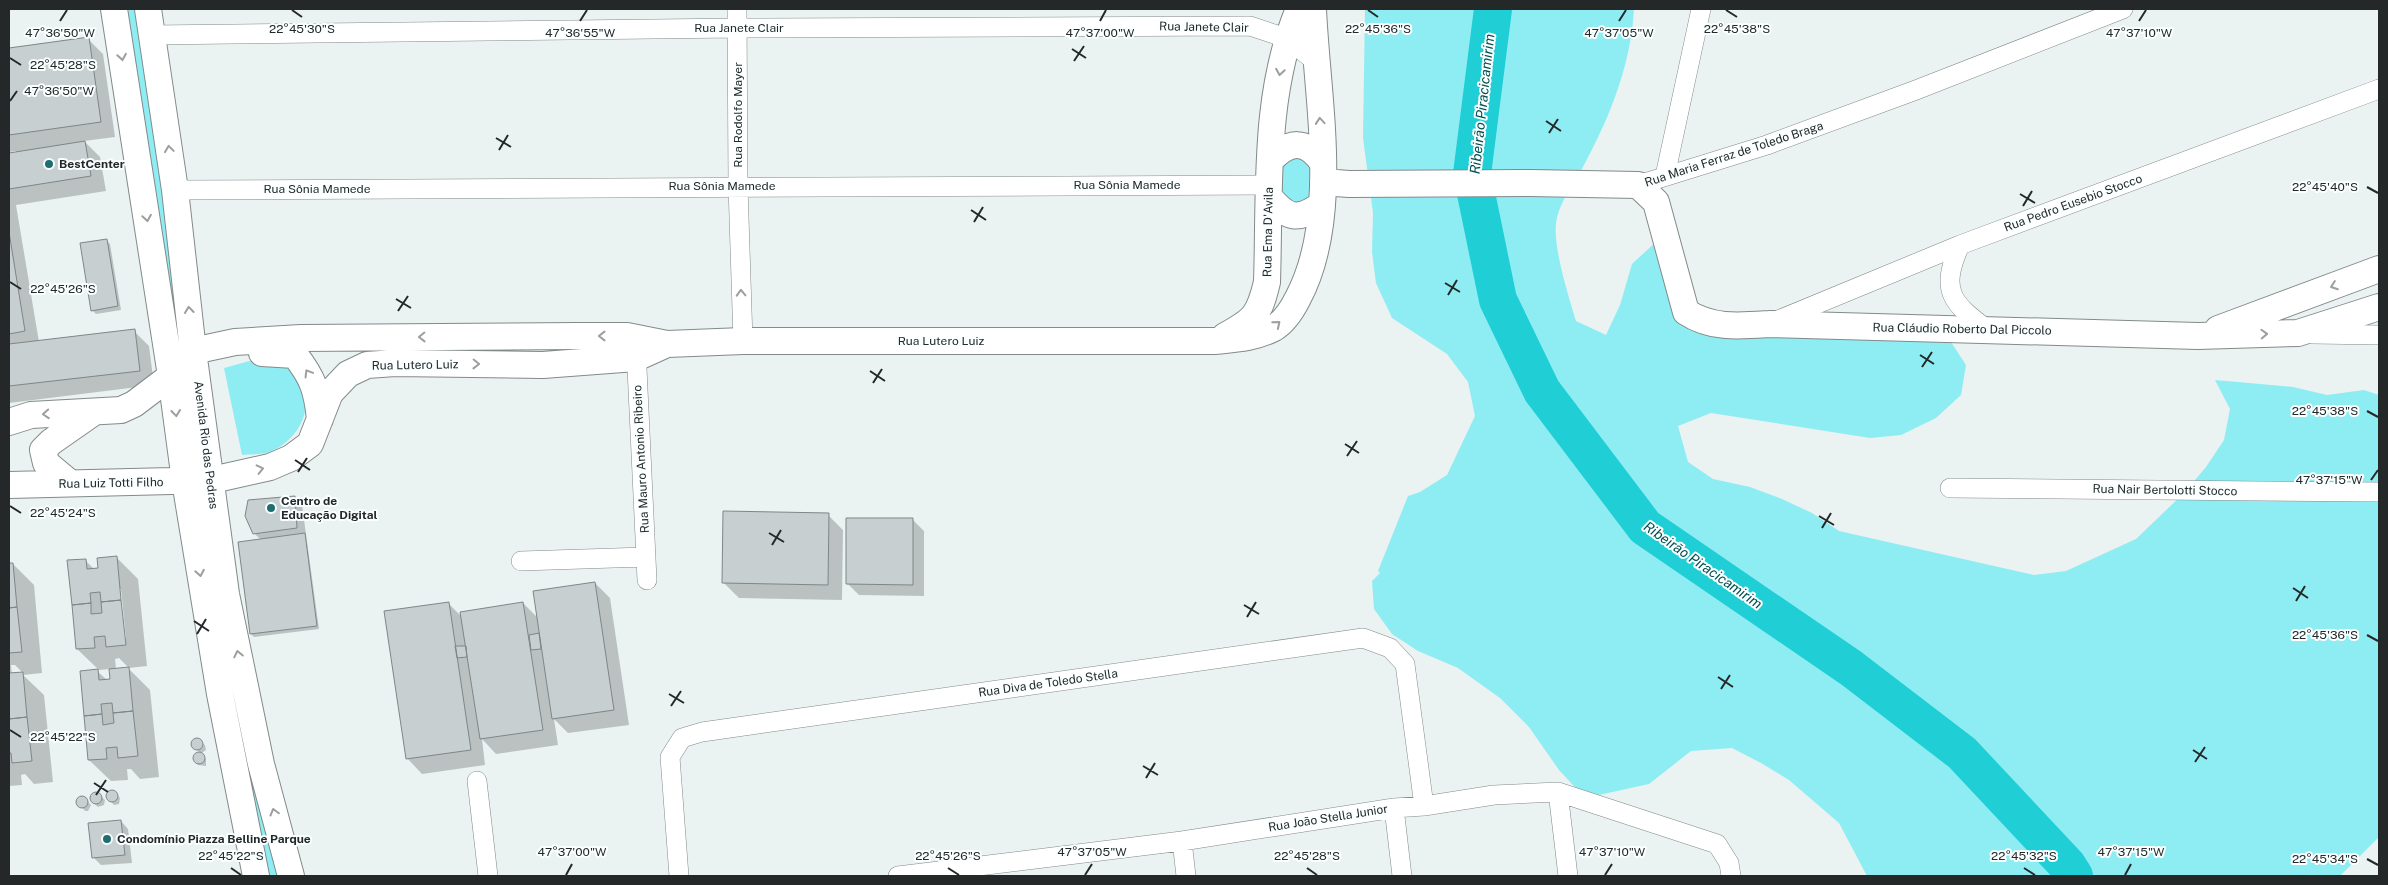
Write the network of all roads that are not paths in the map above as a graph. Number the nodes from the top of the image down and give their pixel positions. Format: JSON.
{"nodes":[{"id":1,"x":114,"y":9,"type":"edge"},
{"id":2,"x":148,"y":9,"type":"edge"},
{"id":3,"x":737,"y":9,"type":"edge"},
{"id":4,"x":1299,"y":9,"type":"edge"},
{"id":5,"x":1312,"y":9,"type":"edge"},
{"id":6,"x":1701,"y":9,"type":"edge"},
{"id":7,"x":2123,"y":9,"type":"edge"},
{"id":8,"x":737,"y":28,"type":"junction"},
{"id":9,"x":152,"y":35,"type":"junction"},
{"id":10,"x":1286,"y":38,"type":"junction"},
{"id":11,"x":1315,"y":61,"type":"junction"},
{"id":12,"x":2379,"y":89,"type":"edge"},
{"id":13,"x":1665,"y":176,"type":"junction"},
{"id":14,"x":1269,"y":181,"type":"junction"},
{"id":15,"x":1322,"y":183,"type":"junction"},
{"id":16,"x":1638,"y":185,"type":"junction"},
{"id":17,"x":738,"y":186,"type":"junction"},
{"id":18,"x":175,"y":190,"type":"junction"},
{"id":19,"x":1960,"y":245,"type":"junction"},
{"id":20,"x":2379,"y":269,"type":"edge"},
{"id":21,"x":2379,"y":307,"type":"edge"},
{"id":22,"x":1770,"y":324,"type":"junction"},
{"id":23,"x":1989,"y":331,"type":"junction"},
{"id":24,"x":2298,"y":333,"type":"junction"},
{"id":25,"x":2379,"y":335,"type":"edge"},
{"id":26,"x":2198,"y":336,"type":"junction"},
{"id":27,"x":1215,"y":341,"type":"junction"},
{"id":28,"x":235,"y":342,"type":"junction"},
{"id":29,"x":742,"y":342,"type":"junction"},
{"id":30,"x":636,"y":347,"type":"junction"},
{"id":31,"x":193,"y":351,"type":"junction"},
{"id":32,"x":171,"y":376,"type":"junction"},
{"id":33,"x":95,"y":411,"type":"junction"},
{"id":34,"x":320,"y":419,"type":"junction"},
{"id":35,"x":9,"y":422,"type":"edge"},
{"id":36,"x":212,"y":480,"type":"junction"},
{"id":37,"x":184,"y":481,"type":"junction"},
{"id":38,"x":70,"y":483,"type":"junction"},
{"id":39,"x":9,"y":484,"type":"edge"},
{"id":40,"x":1950,"y":488,"type":"dead end"},
{"id":41,"x":2379,"y":492,"type":"edge"},
{"id":42,"x":645,"y":556,"type":"junction"},
{"id":43,"x":521,"y":562,"type":"dead end"},
{"id":44,"x":647,"y":580,"type":"dead end"},
{"id":45,"x":477,"y":781,"type":"dead end"},
{"id":46,"x":1558,"y":792,"type":"junction"},
{"id":47,"x":1424,"y":806,"type":"junction"},
{"id":48,"x":1394,"y":808,"type":"junction"},
{"id":49,"x":1182,"y":841,"type":"junction"},
{"id":50,"x":256,"y":876,"type":"edge"},
{"id":51,"x":291,"y":876,"type":"edge"},
{"id":52,"x":488,"y":876,"type":"edge"},
{"id":53,"x":679,"y":876,"type":"edge"},
{"id":54,"x":898,"y":876,"type":"edge"},
{"id":55,"x":1186,"y":876,"type":"edge"},
{"id":56,"x":1402,"y":876,"type":"edge"},
{"id":57,"x":1568,"y":876,"type":"edge"},
{"id":58,"x":1731,"y":876,"type":"edge"}],
"edges":[{"from":1,"to":32,"type":"street","name":"Avenida Rio das Pedras","one_way":true},
{"from":2,"to":9,"type":"street","name":"Avenida Rio das Pedras"},
{"from":3,"to":8,"type":"street","name":"Rua Rodolfo Mayer"},
{"from":4,"to":10,"type":"street","name":"Rua Ema D'Avila"},
{"from":5,"to":11,"type":"street"},
{"from":6,"to":13,"type":"street"},
{"from":7,"to":13,"type":"street","name":"Rua Maria Ferraz de Toledo Braga"},
{"from":8,"to":9,"type":"street","name":"Rua Janete Clair"},
{"from":8,"to":10,"type":"street","name":"Rua Janete Clair"},
{"from":8,"to":17,"type":"street","name":"Rua Rodolfo Mayer"},
{"from":18,"to":9,"type":"street","name":"Avenida Rio das Pedras","one_way":true},
{"from":10,"to":11,"type":"street","name":"Rua Janete Clair"},
{"from":10,"to":14,"type":"street","name":"Rua Ema D'Avila","one_way":true},
{"from":15,"to":11,"type":"street","one_way":true},
{"from":12,"to":19,"type":"street","name":"Rua Pedro Eusebio Stocco"},
{"from":13,"to":16,"type":"street","name":"Rua Maria Ferraz de Toledo Braga"},
{"from":14,"to":15,"type":"street"},
{"from":14,"to":15,"type":"street"},
{"from":14,"to":17,"type":"street","name":"Rua Sônia Mamede"},
{"from":14,"to":27,"type":"street","name":"Rua Ema D'Avila"},
{"from":15,"to":16,"type":"street","name":"Rua Maria Ferraz de Toledo Braga"},
{"from":27,"to":15,"type":"street","one_way":true},
{"from":16,"to":22,"type":"street","name":"Rua Cláudio Roberto Dal Piccolo"},
{"from":17,"to":18,"type":"street","name":"Rua Sônia Mamede"},
{"from":29,"to":17,"type":"street","name":"Rua Rodolfo Mayer","one_way":true},
{"from":31,"to":18,"type":"street","name":"Avenida Rio das Pedras","one_way":true},
{"from":19,"to":22,"type":"street","name":"Rua Pedro Eusebio Stocco"},
{"from":19,"to":23,"type":"street"},
{"from":20,"to":26,"type":"street","one_way":true},
{"from":21,"to":24,"type":"street"},
{"from":22,"to":23,"type":"street","name":"Rua Cláudio Roberto Dal Piccolo"},
{"from":23,"to":26,"type":"street","name":"Rua Cláudio Roberto Dal Piccolo"},
{"from":24,"to":25,"type":"street","name":"Rua Cláudio Roberto Dal Piccolo"},
{"from":26,"to":24,"type":"street","name":"Rua Cláudio Roberto Dal Piccolo","one_way":true},
{"from":27,"to":29,"type":"street","name":"Rua Lutero Luiz"},
{"from":30,"to":28,"type":"street","name":"Rua Lutero Luiz","one_way":true},
{"from":28,"to":31,"type":"street","name":"Rua Lutero Luiz"},
{"from":34,"to":28,"type":"street","one_way":true},
{"from":29,"to":30,"type":"street","name":"Rua Lutero Luiz"},
{"from":34,"to":30,"type":"street","name":"Rua Lutero Luiz","one_way":true},
{"from":30,"to":42,"type":"street","name":"Rua Mauro Antonio Ribeiro"},
{"from":31,"to":32,"type":"street"},
{"from":31,"to":36,"type":"street","name":"Avenida Rio das Pedras"},
{"from":32,"to":33,"type":"street"},
{"from":32,"to":37,"type":"street","name":"Avenida Rio das Pedras","one_way":true},
{"from":33,"to":35,"type":"street","one_way":true},
{"from":33,"to":38,"type":"street"},
{"from":36,"to":34,"type":"street","name":"Rua Lutero Luiz","one_way":true},
{"from":36,"to":37,"type":"street","name":"Rua Luiz Totti Filho"},
{"from":51,"to":36,"type":"street","name":"Avenida Rio das Pedras","one_way":true},
{"from":37,"to":38,"type":"street","name":"Rua Luiz Totti Filho"},
{"from":37,"to":50,"type":"street","name":"Avenida Rio das Pedras","one_way":true},
{"from":38,"to":39,"type":"street","name":"Rua Luiz Totti Filho"},
{"from":40,"to":41,"type":"street","name":"Rua Nair Bertolotti Stocco"},
{"from":42,"to":43,"type":"street"},
{"from":42,"to":44,"type":"street","name":"Rua Mauro Antonio Ribeiro"},
{"from":45,"to":52,"type":"street"},
{"from":46,"to":47,"type":"street","name":"Rua João Stella Junior"},
{"from":46,"to":57,"type":"street"},
{"from":46,"to":58,"type":"street","name":"Rua João Stella Junior"},
{"from":47,"to":48,"type":"street","name":"Rua João Stella Junior"},
{"from":47,"to":53,"type":"street","name":"Rua Diva de Toledo Stella"},
{"from":48,"to":49,"type":"street","name":"Rua João Stella Junior"},
{"from":48,"to":56,"type":"street"},
{"from":49,"to":54,"type":"street","name":"Rua João Stella Junior"},
{"from":49,"to":55,"type":"street"}]}
